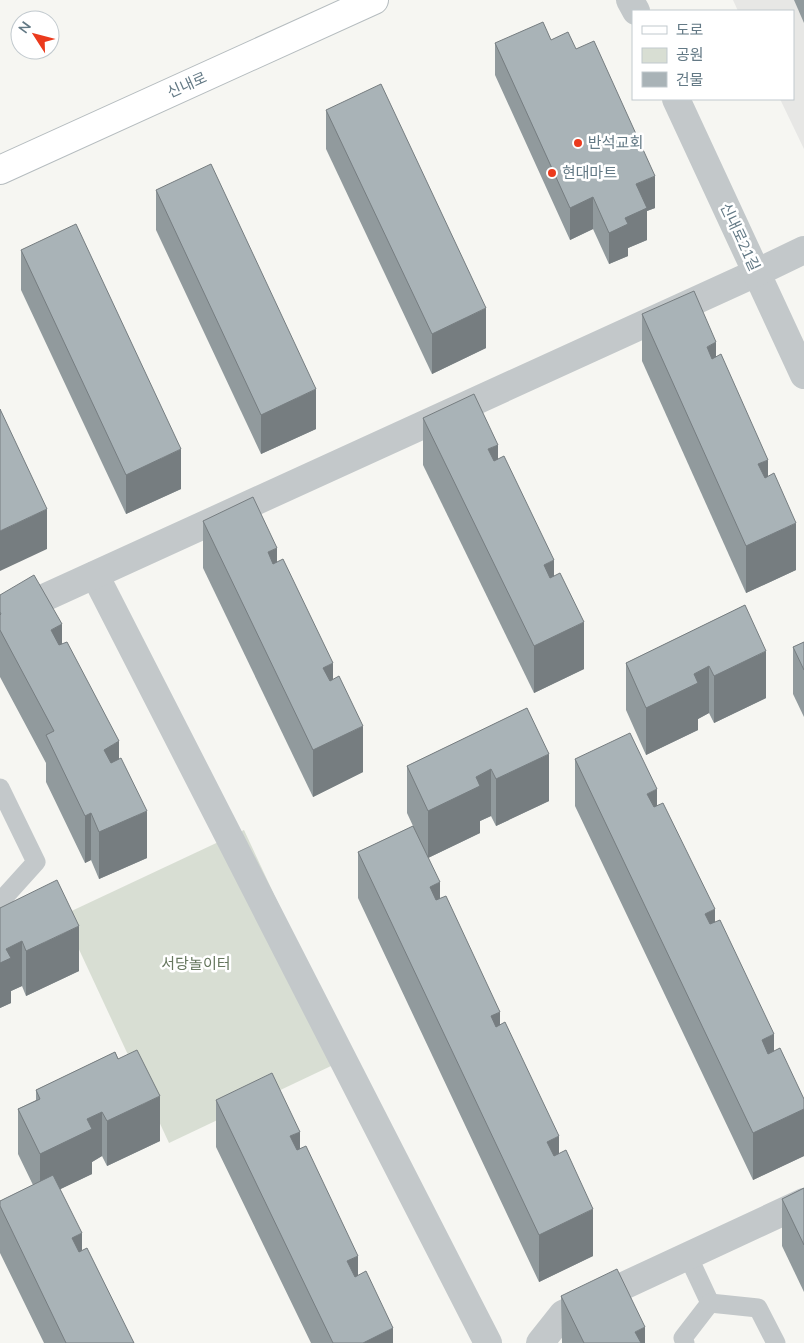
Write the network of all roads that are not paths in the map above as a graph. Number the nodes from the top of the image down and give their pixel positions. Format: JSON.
{"nodes":[{"id":1,"x":374,"y":0,"type":"edge"},
{"id":2,"x":676,"y":100,"type":"edge"},
{"id":3,"x":0,"y":170,"type":"edge"},
{"id":4,"x":804,"y":250,"type":"edge"},
{"id":5,"x":756,"y":272,"type":"junction"},
{"id":6,"x":804,"y":375,"type":"edge"},
{"id":7,"x":94,"y":575,"type":"junction"},
{"id":8,"x":0,"y":618,"type":"edge"},
{"id":9,"x":0,"y":788,"type":"edge"},
{"id":10,"x":0,"y":902,"type":"edge"},
{"id":11,"x":804,"y":1202,"type":"edge"},
{"id":12,"x":688,"y":1256,"type":"junction"},
{"id":13,"x":710,"y":1304,"type":"junction"},
{"id":14,"x":488,"y":1343,"type":"edge"},
{"id":15,"x":540,"y":1343,"type":"edge"},
{"id":16,"x":685,"y":1343,"type":"edge"},
{"id":17,"x":776,"y":1343,"type":"edge"}],
"edges":[{"from":1,"to":3,"type":"main road","name":"신내로"},
{"from":2,"to":5,"type":"street","name":"신내로21길"},
{"from":4,"to":5,"type":"street"},
{"from":5,"to":6,"type":"street","name":"신내로21길"},
{"from":5,"to":7,"type":"street"},
{"from":7,"to":8,"type":"street"},
{"from":7,"to":14,"type":"street"},
{"from":9,"to":10,"type":"lane"},
{"from":11,"to":12,"type":"street"},
{"from":12,"to":13,"type":"lane"},
{"from":12,"to":15,"type":"street"},
{"from":13,"to":16,"type":"lane"},
{"from":13,"to":17,"type":"lane"}]}
